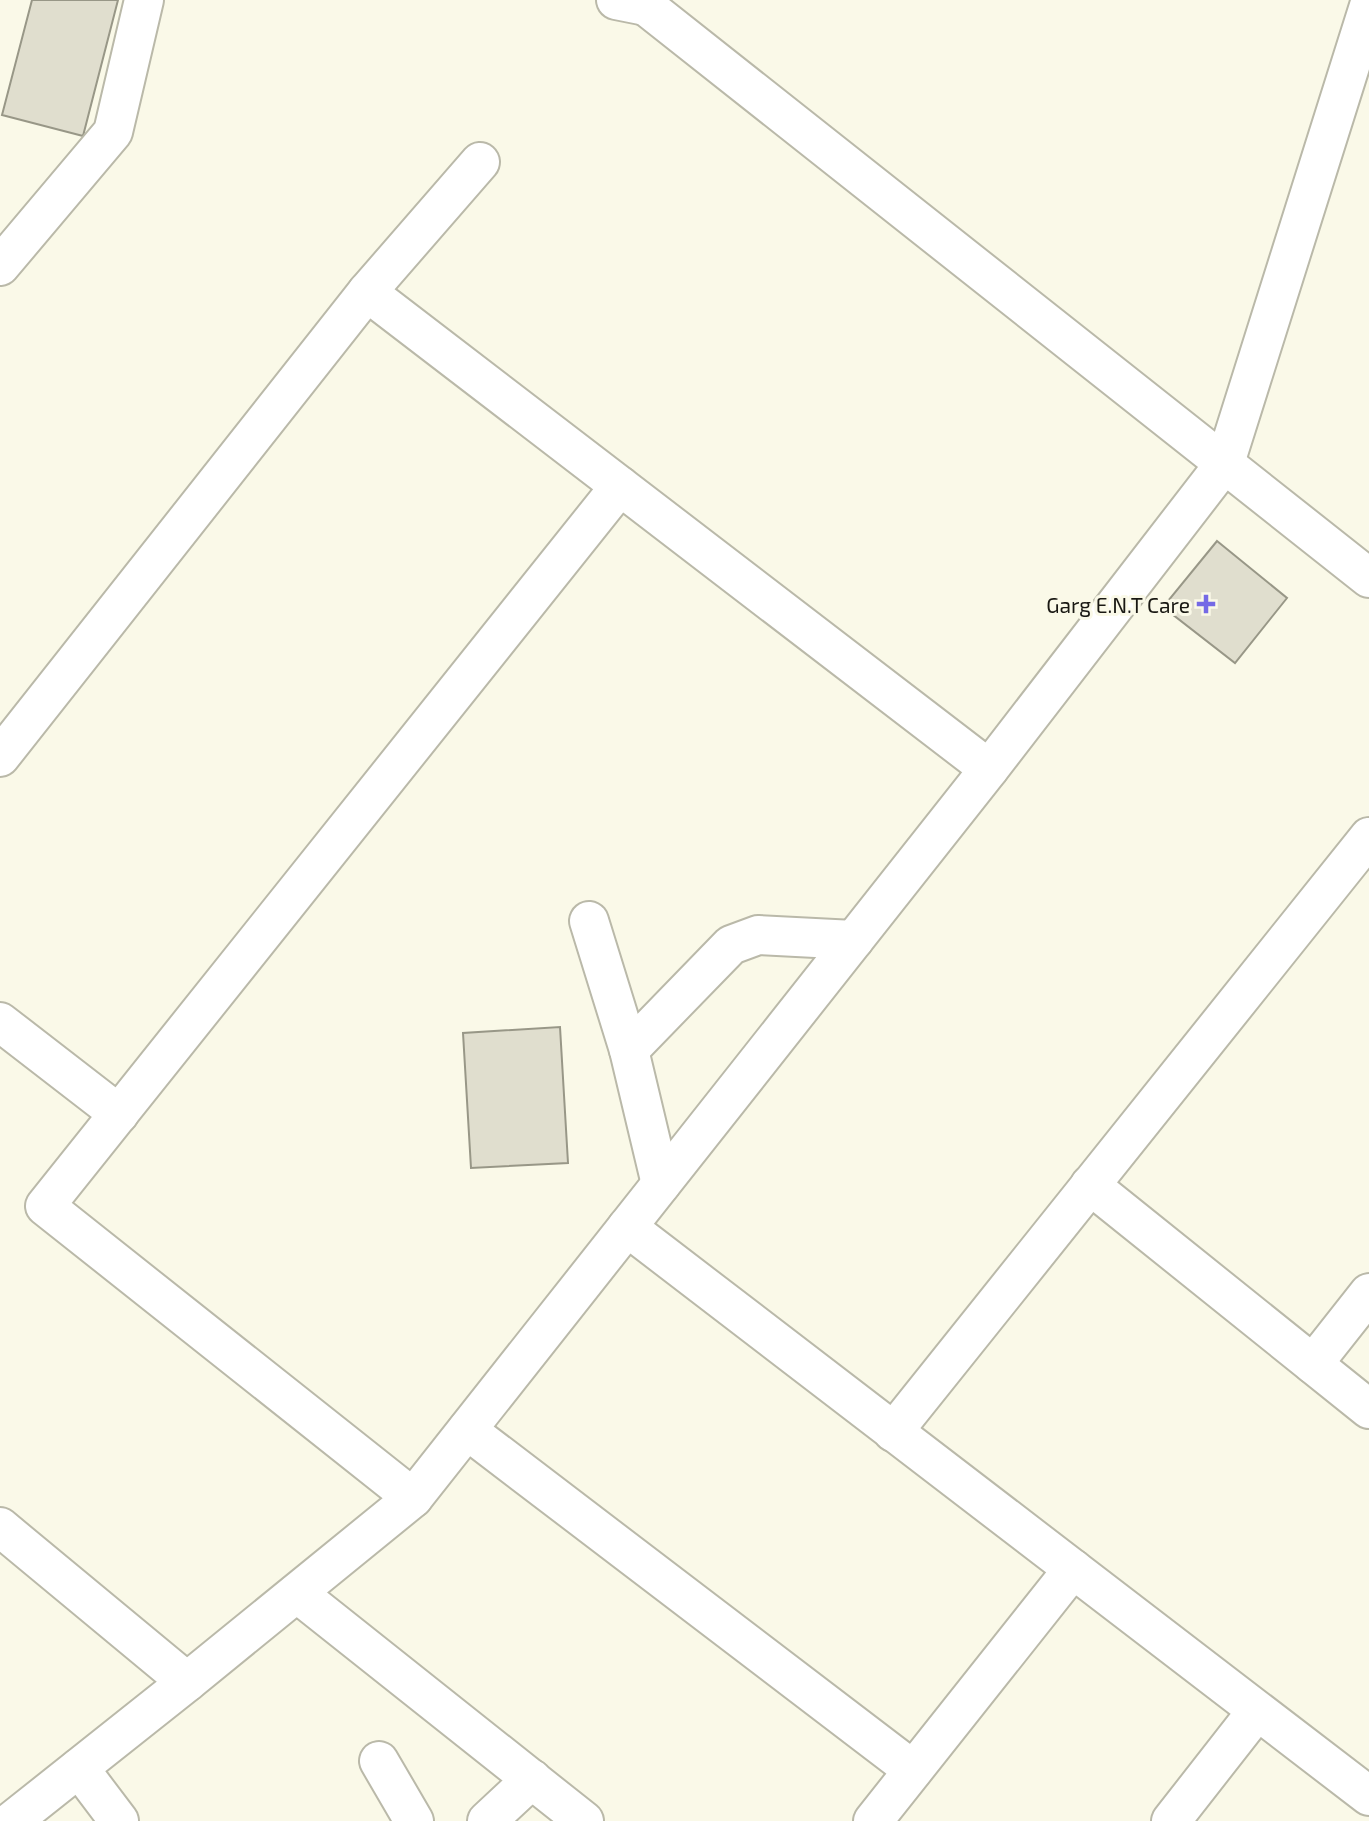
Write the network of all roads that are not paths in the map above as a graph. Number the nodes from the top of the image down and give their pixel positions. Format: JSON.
{"nodes":[{"id":1,"x":144,"y":0,"type":"edge"},
{"id":2,"x":631,"y":3,"type":"edge"},
{"id":3,"x":1369,"y":6,"type":"edge"},
{"id":4,"x":480,"y":162,"type":"dead end"},
{"id":5,"x":0,"y":267,"type":"edge"},
{"id":6,"x":367,"y":292,"type":"junction"},
{"id":7,"x":1225,"y":463,"type":"junction"},
{"id":8,"x":620,"y":486,"type":"junction"},
{"id":9,"x":1369,"y":578,"type":"edge"},
{"id":10,"x":0,"y":757,"type":"edge"},
{"id":11,"x":989,"y":769,"type":"junction"},
{"id":12,"x":1369,"y":837,"type":"edge"},
{"id":13,"x":589,"y":921,"type":"dead end"},
{"id":14,"x":854,"y":940,"type":"junction"},
{"id":15,"x":0,"y":1022,"type":"edge"},
{"id":16,"x":629,"y":1050,"type":"junction"},
{"id":17,"x":119,"y":1114,"type":"junction"},
{"id":18,"x":661,"y":1184,"type":"junction"},
{"id":19,"x":1090,"y":1185,"type":"junction"},
{"id":20,"x":627,"y":1227,"type":"junction"},
{"id":21,"x":1369,"y":1293,"type":"edge"},
{"id":22,"x":1313,"y":1364,"type":"junction"},
{"id":23,"x":1369,"y":1409,"type":"edge"},
{"id":24,"x":467,"y":1430,"type":"junction"},
{"id":25,"x":893,"y":1432,"type":"junction"},
{"id":26,"x":413,"y":1498,"type":"junction"},
{"id":27,"x":0,"y":1527,"type":"edge"},
{"id":28,"x":1073,"y":1569,"type":"junction"},
{"id":29,"x":297,"y":1593,"type":"junction"},
{"id":30,"x":187,"y":1682,"type":"junction"},
{"id":31,"x":1257,"y":1711,"type":"junction"},
{"id":32,"x":379,"y":1761,"type":"dead end"},
{"id":33,"x":79,"y":1768,"type":"junction"},
{"id":34,"x":913,"y":1770,"type":"junction"},
{"id":35,"x":531,"y":1779,"type":"junction"},
{"id":36,"x":1369,"y":1796,"type":"edge"},
{"id":37,"x":12,"y":1821,"type":"edge"},
{"id":38,"x":119,"y":1821,"type":"edge"},
{"id":39,"x":414,"y":1821,"type":"edge"},
{"id":40,"x":487,"y":1821,"type":"edge"},
{"id":41,"x":584,"y":1821,"type":"edge"},
{"id":42,"x":873,"y":1821,"type":"edge"},
{"id":43,"x":1171,"y":1821,"type":"edge"}],
"edges":[{"from":1,"to":5,"type":"street"},
{"from":2,"to":7,"type":"street"},
{"from":3,"to":7,"type":"street"},
{"from":4,"to":6,"type":"street"},
{"from":6,"to":8,"type":"street"},
{"from":6,"to":10,"type":"street"},
{"from":7,"to":9,"type":"street"},
{"from":7,"to":11,"type":"street"},
{"from":8,"to":11,"type":"street"},
{"from":8,"to":17,"type":"street"},
{"from":11,"to":14,"type":"street"},
{"from":12,"to":19,"type":"street"},
{"from":13,"to":16,"type":"street"},
{"from":14,"to":16,"type":"street"},
{"from":14,"to":18,"type":"street"},
{"from":15,"to":17,"type":"street"},
{"from":16,"to":18,"type":"street"},
{"from":17,"to":26,"type":"street"},
{"from":18,"to":20,"type":"street"},
{"from":19,"to":22,"type":"street"},
{"from":19,"to":25,"type":"street"},
{"from":20,"to":24,"type":"street"},
{"from":20,"to":25,"type":"street"},
{"from":21,"to":22,"type":"street"},
{"from":22,"to":23,"type":"street"},
{"from":24,"to":26,"type":"street"},
{"from":24,"to":34,"type":"street"},
{"from":25,"to":28,"type":"street"},
{"from":26,"to":29,"type":"street"},
{"from":27,"to":30,"type":"street"},
{"from":28,"to":31,"type":"street"},
{"from":28,"to":34,"type":"street"},
{"from":29,"to":30,"type":"street"},
{"from":29,"to":35,"type":"street"},
{"from":30,"to":33,"type":"street"},
{"from":31,"to":36,"type":"street"},
{"from":31,"to":43,"type":"street"},
{"from":32,"to":39,"type":"street"},
{"from":33,"to":37,"type":"street"},
{"from":33,"to":38,"type":"street"},
{"from":34,"to":42,"type":"street"},
{"from":35,"to":40,"type":"street"},
{"from":35,"to":41,"type":"street"}]}
